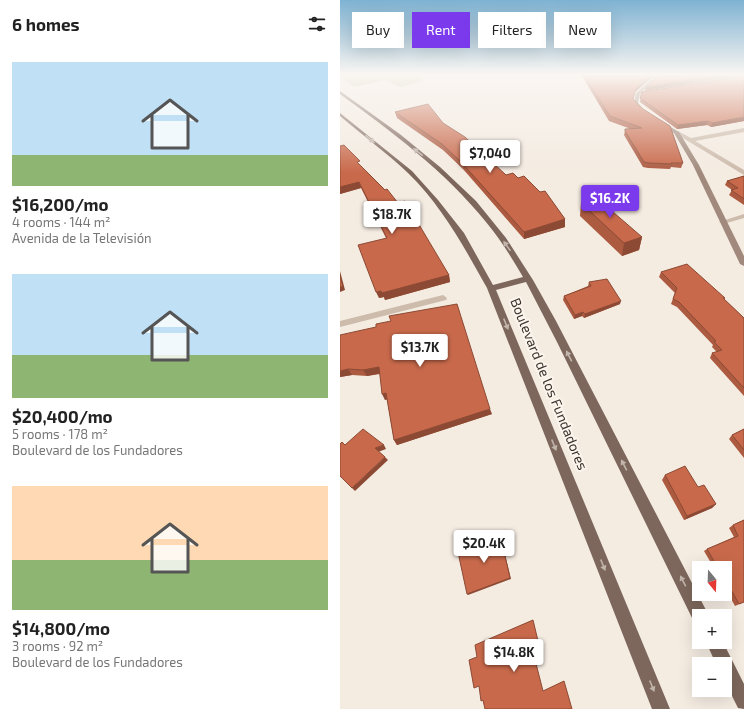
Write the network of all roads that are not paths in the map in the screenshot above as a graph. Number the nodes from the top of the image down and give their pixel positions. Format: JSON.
{"nodes":[{"id":1,"x":360,"y":107,"type":"edge"},
{"id":2,"x":640,"y":107,"type":"edge"},
{"id":3,"x":340,"y":114,"type":"edge"},
{"id":4,"x":649,"y":115,"type":"edge"},
{"id":5,"x":656,"y":120,"type":"edge"},
{"id":6,"x":744,"y":130,"type":"edge"},
{"id":7,"x":676,"y":132,"type":"junction"},
{"id":8,"x":691,"y":140,"type":"junction"},
{"id":9,"x":744,"y":173,"type":"edge"},
{"id":10,"x":744,"y":216,"type":"edge"},
{"id":11,"x":723,"y":222,"type":"junction"},
{"id":12,"x":744,"y":264,"type":"edge"},
{"id":13,"x":527,"y":279,"type":"junction"},
{"id":14,"x":491,"y":288,"type":"junction"},
{"id":15,"x":443,"y":298,"type":"dead end"},
{"id":16,"x":340,"y":324,"type":"edge"},
{"id":17,"x":696,"y":609,"type":"edge"},
{"id":18,"x":732,"y":678,"type":"edge"},
{"id":19,"x":744,"y":702,"type":"edge"},
{"id":20,"x":661,"y":709,"type":"edge"}],
"edges":[{"from":13,"to":1,"type":"main road","name":"Boulevard de los Fundadores","one_way":true},
{"from":2,"to":4,"type":"main road"},
{"from":3,"to":14,"type":"main road","name":"Boulevard de los Fundadores","one_way":true},
{"from":5,"to":7,"type":"main road"},
{"from":6,"to":8,"type":"street"},
{"from":7,"to":8,"type":"street"},
{"from":7,"to":11,"type":"main road"},
{"from":8,"to":9,"type":"street"},
{"from":10,"to":11,"type":"street"},
{"from":11,"to":12,"type":"main road"},
{"from":13,"to":14,"type":"main road"},
{"from":17,"to":13,"type":"main road","name":"Boulevard de los Fundadores","one_way":true},
{"from":14,"to":20,"type":"main road","name":"Boulevard de los Fundadores","one_way":true},
{"from":15,"to":16,"type":"street"},
{"from":18,"to":19,"type":"main road"}]}
